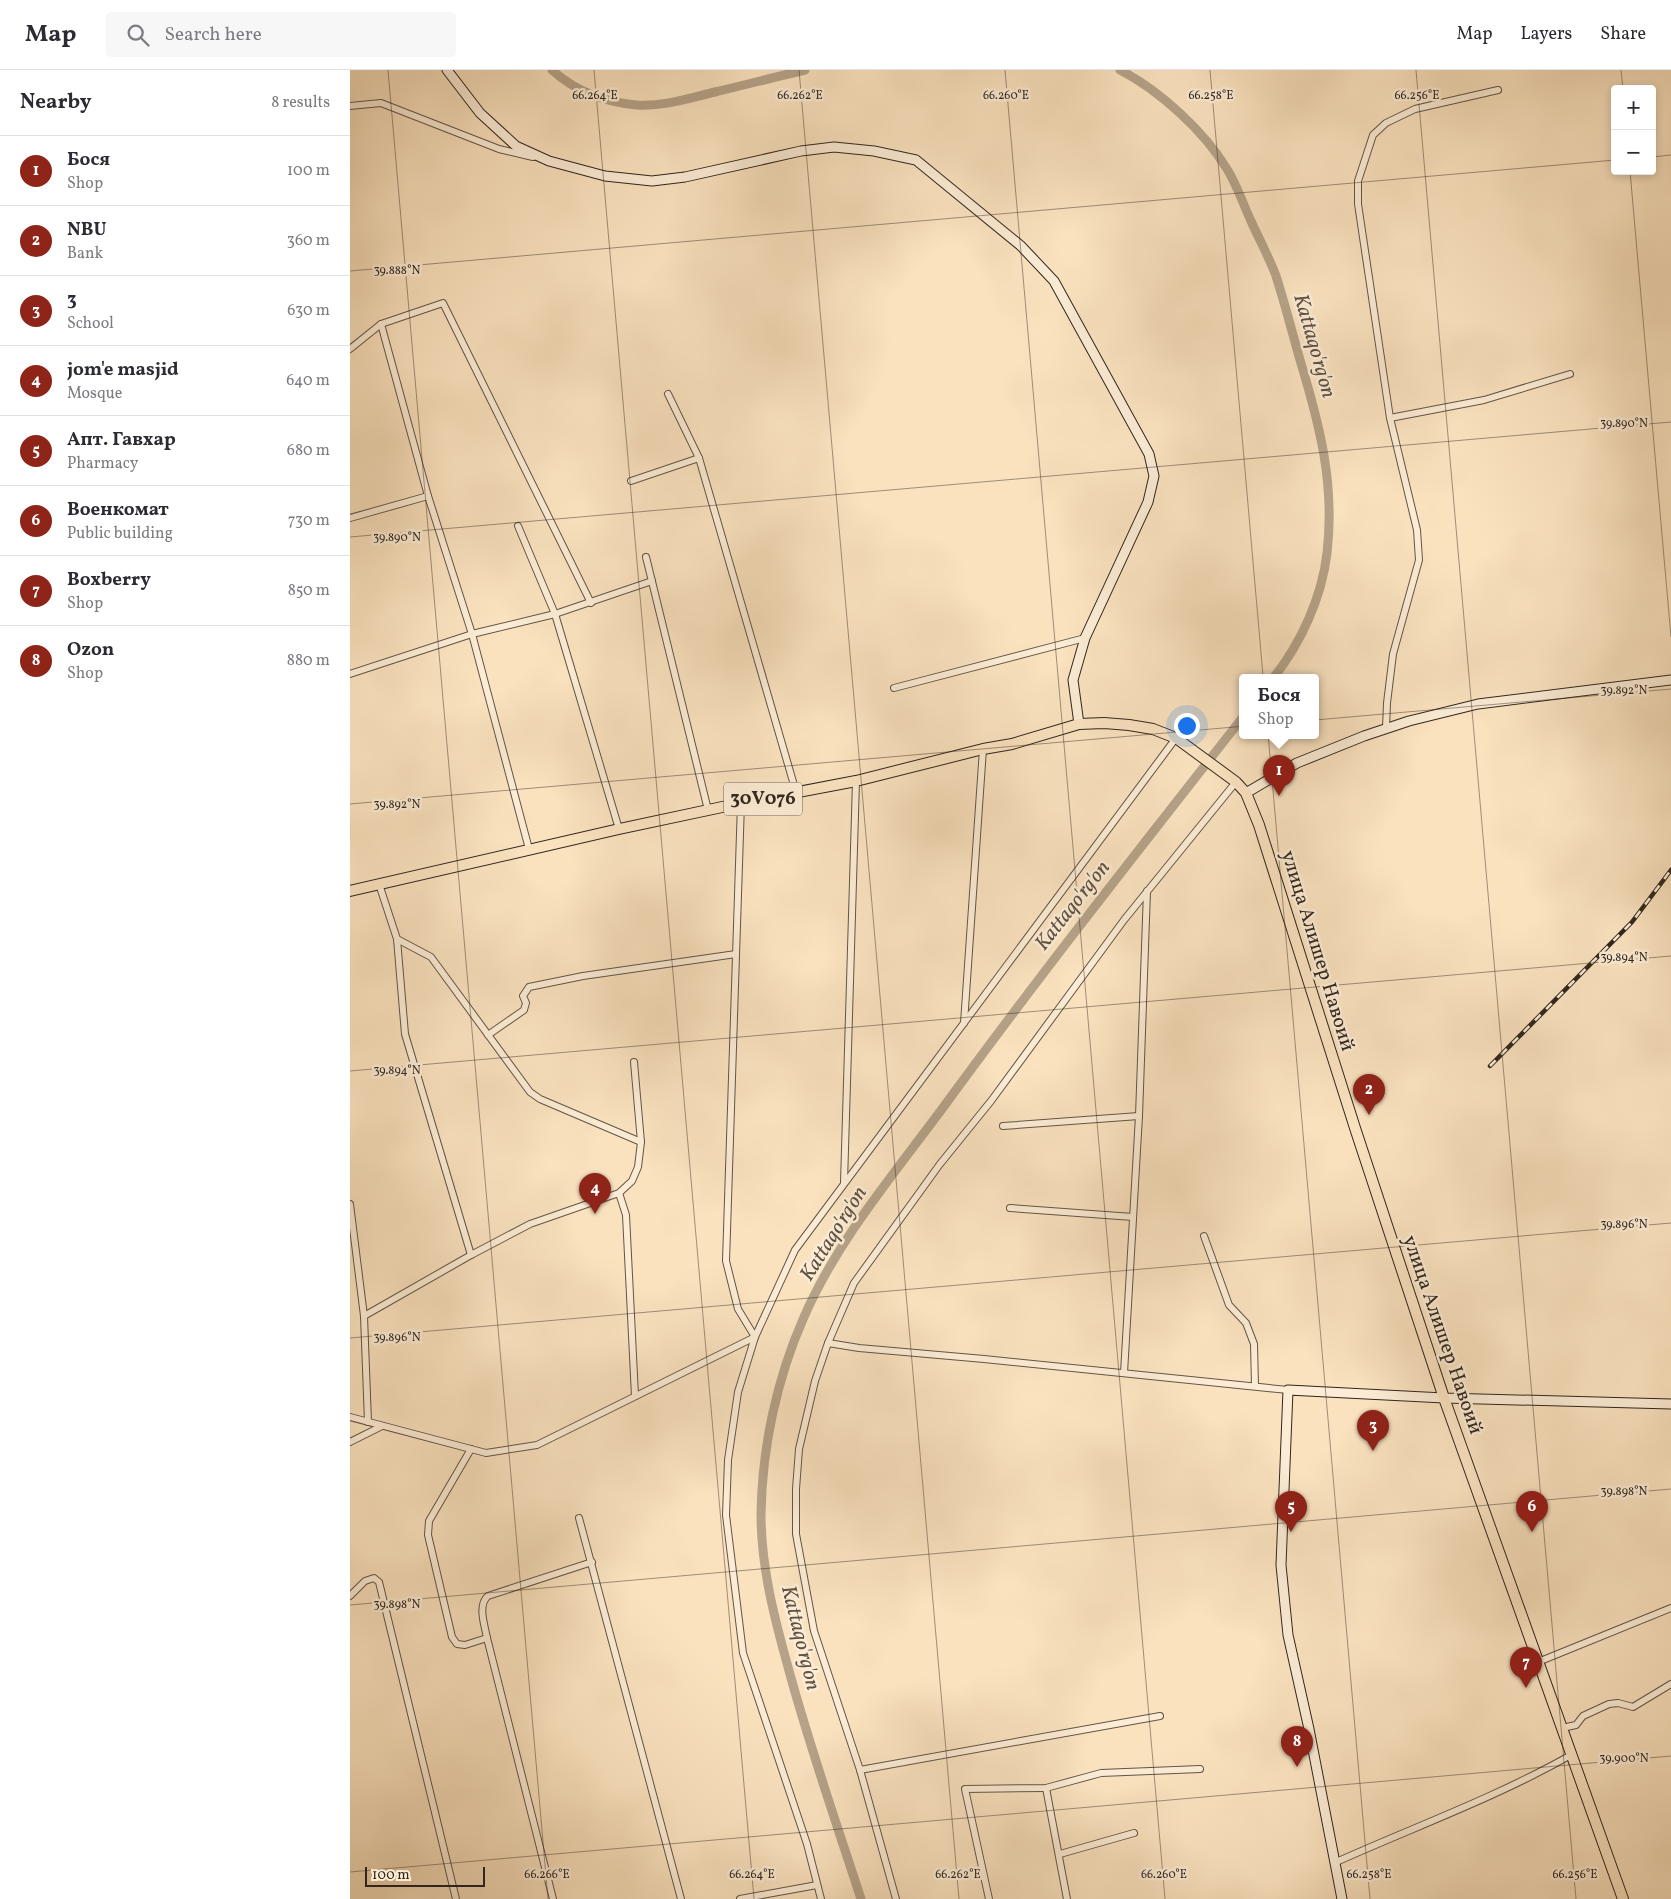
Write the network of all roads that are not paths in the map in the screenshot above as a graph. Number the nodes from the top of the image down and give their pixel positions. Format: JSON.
{"nodes":[{"id":1,"x":447,"y":70,"type":"edge"},
{"id":2,"x":1498,"y":90,"type":"dead end"},
{"id":3,"x":350,"y":106,"type":"edge"},
{"id":4,"x":549,"y":161,"type":"junction"},
{"id":5,"x":381,"y":324,"type":"junction"},
{"id":6,"x":350,"y":349,"type":"edge"},
{"id":7,"x":1570,"y":374,"type":"dead end"},
{"id":8,"x":668,"y":394,"type":"dead end"},
{"id":9,"x":1390,"y":418,"type":"junction"},
{"id":10,"x":700,"y":458,"type":"junction"},
{"id":11,"x":631,"y":481,"type":"dead end"},
{"id":12,"x":428,"y":496,"type":"junction"},
{"id":13,"x":350,"y":518,"type":"edge"},
{"id":14,"x":518,"y":526,"type":"dead end"},
{"id":15,"x":646,"y":557,"type":"dead end"},
{"id":16,"x":652,"y":581,"type":"junction"},
{"id":17,"x":591,"y":603,"type":"junction"},
{"id":18,"x":556,"y":614,"type":"junction"},
{"id":19,"x":472,"y":634,"type":"junction"},
{"id":20,"x":1085,"y":638,"type":"junction"},
{"id":21,"x":350,"y":674,"type":"edge"},
{"id":22,"x":1671,"y":680,"type":"edge"},
{"id":23,"x":894,"y":688,"type":"dead end"},
{"id":24,"x":1079,"y":724,"type":"junction"},
{"id":25,"x":1386,"y":728,"type":"junction"},
{"id":26,"x":1176,"y":738,"type":"junction"},
{"id":27,"x":983,"y":748,"type":"junction"},
{"id":28,"x":856,"y":781,"type":"junction"},
{"id":29,"x":1236,"y":782,"type":"junction"},
{"id":30,"x":796,"y":792,"type":"junction"},
{"id":31,"x":1246,"y":793,"type":"junction"},
{"id":32,"x":741,"y":803,"type":"junction"},
{"id":33,"x":708,"y":810,"type":"junction"},
{"id":34,"x":619,"y":829,"type":"junction"},
{"id":35,"x":529,"y":850,"type":"junction"},
{"id":36,"x":379,"y":884,"type":"junction"},
{"id":37,"x":350,"y":891,"type":"edge"},
{"id":38,"x":1147,"y":891,"type":"junction"},
{"id":39,"x":397,"y":939,"type":"junction"},
{"id":40,"x":736,"y":954,"type":"junction"},
{"id":41,"x":963,"y":1024,"type":"junction"},
{"id":42,"x":488,"y":1035,"type":"junction"},
{"id":43,"x":634,"y":1062,"type":"dead end"},
{"id":44,"x":1139,"y":1116,"type":"junction"},
{"id":45,"x":1003,"y":1126,"type":"dead end"},
{"id":46,"x":641,"y":1142,"type":"junction"},
{"id":47,"x":844,"y":1184,"type":"junction"},
{"id":48,"x":619,"y":1193,"type":"junction"},
{"id":49,"x":350,"y":1204,"type":"edge"},
{"id":50,"x":1010,"y":1208,"type":"dead end"},
{"id":51,"x":1133,"y":1217,"type":"junction"},
{"id":52,"x":1204,"y":1236,"type":"dead end"},
{"id":53,"x":471,"y":1255,"type":"junction"},
{"id":54,"x":364,"y":1316,"type":"junction"},
{"id":55,"x":755,"y":1337,"type":"junction"},
{"id":56,"x":828,"y":1343,"type":"junction"},
{"id":57,"x":1124,"y":1373,"type":"junction"},
{"id":58,"x":1256,"y":1386,"type":"junction"},
{"id":59,"x":1288,"y":1390,"type":"junction"},
{"id":60,"x":635,"y":1396,"type":"junction"},
{"id":61,"x":1444,"y":1398,"type":"junction"},
{"id":62,"x":1671,"y":1404,"type":"edge"},
{"id":63,"x":350,"y":1418,"type":"edge"},
{"id":64,"x":368,"y":1422,"type":"junction"},
{"id":65,"x":382,"y":1426,"type":"junction"},
{"id":66,"x":350,"y":1442,"type":"edge"},
{"id":67,"x":471,"y":1449,"type":"junction"},
{"id":68,"x":579,"y":1518,"type":"dead end"},
{"id":69,"x":592,"y":1562,"type":"junction"},
{"id":70,"x":350,"y":1596,"type":"edge"},
{"id":71,"x":1671,"y":1608,"type":"edge"},
{"id":72,"x":487,"y":1638,"type":"junction"},
{"id":73,"x":1538,"y":1662,"type":"junction"},
{"id":74,"x":1671,"y":1684,"type":"edge"},
{"id":75,"x":1160,"y":1716,"type":"dead end"},
{"id":76,"x":1562,"y":1728,"type":"junction"},
{"id":77,"x":1571,"y":1755,"type":"junction"},
{"id":78,"x":860,"y":1770,"type":"junction"},
{"id":79,"x":1200,"y":1770,"type":"dead end"},
{"id":80,"x":1046,"y":1788,"type":"junction"},
{"id":81,"x":1134,"y":1833,"type":"dead end"},
{"id":82,"x":1060,"y":1854,"type":"junction"},
{"id":83,"x":1334,"y":1863,"type":"junction"},
{"id":84,"x":817,"y":1885,"type":"junction"},
{"id":85,"x":456,"y":1899,"type":"edge"},
{"id":86,"x":553,"y":1899,"type":"edge"},
{"id":87,"x":681,"y":1899,"type":"edge"},
{"id":88,"x":740,"y":1899,"type":"edge"},
{"id":89,"x":821,"y":1899,"type":"edge"},
{"id":90,"x":896,"y":1899,"type":"edge"},
{"id":91,"x":989,"y":1899,"type":"edge"},
{"id":92,"x":1067,"y":1899,"type":"edge"},
{"id":93,"x":1342,"y":1899,"type":"edge"},
{"id":94,"x":1624,"y":1899,"type":"edge"}],
"edges":[{"from":1,"to":4,"type":"street"},
{"from":2,"to":9,"type":"street"},
{"from":3,"to":4,"type":"street"},
{"from":4,"to":20,"type":"street"},
{"from":5,"to":6,"type":"street"},
{"from":5,"to":12,"type":"street"},
{"from":5,"to":17,"type":"street"},
{"from":7,"to":9,"type":"street"},
{"from":8,"to":10,"type":"street"},
{"from":9,"to":25,"type":"street"},
{"from":10,"to":11,"type":"street"},
{"from":10,"to":30,"type":"street"},
{"from":12,"to":13,"type":"street"},
{"from":12,"to":19,"type":"street"},
{"from":14,"to":18,"type":"street"},
{"from":15,"to":16,"type":"street"},
{"from":16,"to":17,"type":"street"},
{"from":16,"to":33,"type":"street"},
{"from":17,"to":18,"type":"street"},
{"from":18,"to":19,"type":"street"},
{"from":18,"to":34,"type":"street"},
{"from":19,"to":21,"type":"street"},
{"from":19,"to":35,"type":"street"},
{"from":20,"to":23,"type":"street"},
{"from":20,"to":24,"type":"street"},
{"from":22,"to":25,"type":"street"},
{"from":24,"to":26,"type":"main road","number":"30V076"},
{"from":24,"to":27,"type":"main road","number":"30V076"},
{"from":25,"to":31,"type":"street"},
{"from":26,"to":29,"type":"main road","number":"30V076"},
{"from":26,"to":41,"type":"street"},
{"from":27,"to":28,"type":"main road","number":"30V076"},
{"from":27,"to":41,"type":"street"},
{"from":28,"to":30,"type":"main road","number":"30V076"},
{"from":28,"to":47,"type":"street"},
{"from":29,"to":31,"type":"main road","name":"улица Алишер Навоий","number":"30V076"},
{"from":29,"to":38,"type":"street"},
{"from":30,"to":32,"type":"main road","number":"30V076"},
{"from":31,"to":61,"type":"main road","name":"улица Алишер Навоий"},
{"from":32,"to":33,"type":"main road","number":"30V076"},
{"from":32,"to":40,"type":"street"},
{"from":33,"to":34,"type":"main road","number":"30V076"},
{"from":34,"to":35,"type":"main road","number":"30V076"},
{"from":35,"to":36,"type":"main road","number":"30V076"},
{"from":36,"to":37,"type":"main road","number":"30V076"},
{"from":36,"to":39,"type":"street"},
{"from":38,"to":44,"type":"street"},
{"from":38,"to":56,"type":"street"},
{"from":39,"to":42,"type":"street"},
{"from":39,"to":53,"type":"street"},
{"from":40,"to":42,"type":"street"},
{"from":40,"to":55,"type":"street"},
{"from":41,"to":47,"type":"street"},
{"from":42,"to":46,"type":"street"},
{"from":43,"to":46,"type":"street"},
{"from":44,"to":45,"type":"street"},
{"from":44,"to":51,"type":"street"},
{"from":46,"to":48,"type":"street"},
{"from":47,"to":55,"type":"street"},
{"from":48,"to":53,"type":"street"},
{"from":48,"to":60,"type":"street"},
{"from":49,"to":54,"type":"street"},
{"from":50,"to":51,"type":"street"},
{"from":51,"to":57,"type":"street"},
{"from":52,"to":58,"type":"street"},
{"from":53,"to":54,"type":"street"},
{"from":54,"to":64,"type":"street"},
{"from":55,"to":60,"type":"street"},
{"from":55,"to":84,"type":"street"},
{"from":56,"to":57,"type":"street"},
{"from":56,"to":78,"type":"street"},
{"from":57,"to":58,"type":"street"},
{"from":58,"to":59,"type":"street"},
{"from":59,"to":61,"type":"street"},
{"from":59,"to":83,"type":"street"},
{"from":60,"to":67,"type":"street"},
{"from":61,"to":62,"type":"street"},
{"from":61,"to":73,"type":"main road","name":"улица Алишер Навоий"},
{"from":63,"to":64,"type":"street"},
{"from":64,"to":65,"type":"street"},
{"from":65,"to":66,"type":"street"},
{"from":65,"to":67,"type":"street"},
{"from":67,"to":72,"type":"street"},
{"from":68,"to":69,"type":"street"},
{"from":69,"to":72,"type":"street"},
{"from":69,"to":87,"type":"street"},
{"from":70,"to":85,"type":"street"},
{"from":71,"to":73,"type":"street"},
{"from":72,"to":86,"type":"street"},
{"from":73,"to":76,"type":"main road","name":"улица Алишер Навоий"},
{"from":74,"to":76,"type":"street"},
{"from":75,"to":78,"type":"street"},
{"from":76,"to":77,"type":"main road","name":"улица Алишер Навоий"},
{"from":77,"to":83,"type":"street"},
{"from":77,"to":94,"type":"main road","name":"улица Алишер Навоий"},
{"from":78,"to":90,"type":"street"},
{"from":79,"to":80,"type":"street"},
{"from":80,"to":82,"type":"street"},
{"from":80,"to":91,"type":"street"},
{"from":81,"to":82,"type":"street"},
{"from":82,"to":92,"type":"street"},
{"from":83,"to":93,"type":"street"},
{"from":84,"to":88,"type":"street"},
{"from":84,"to":89,"type":"street"}]}
